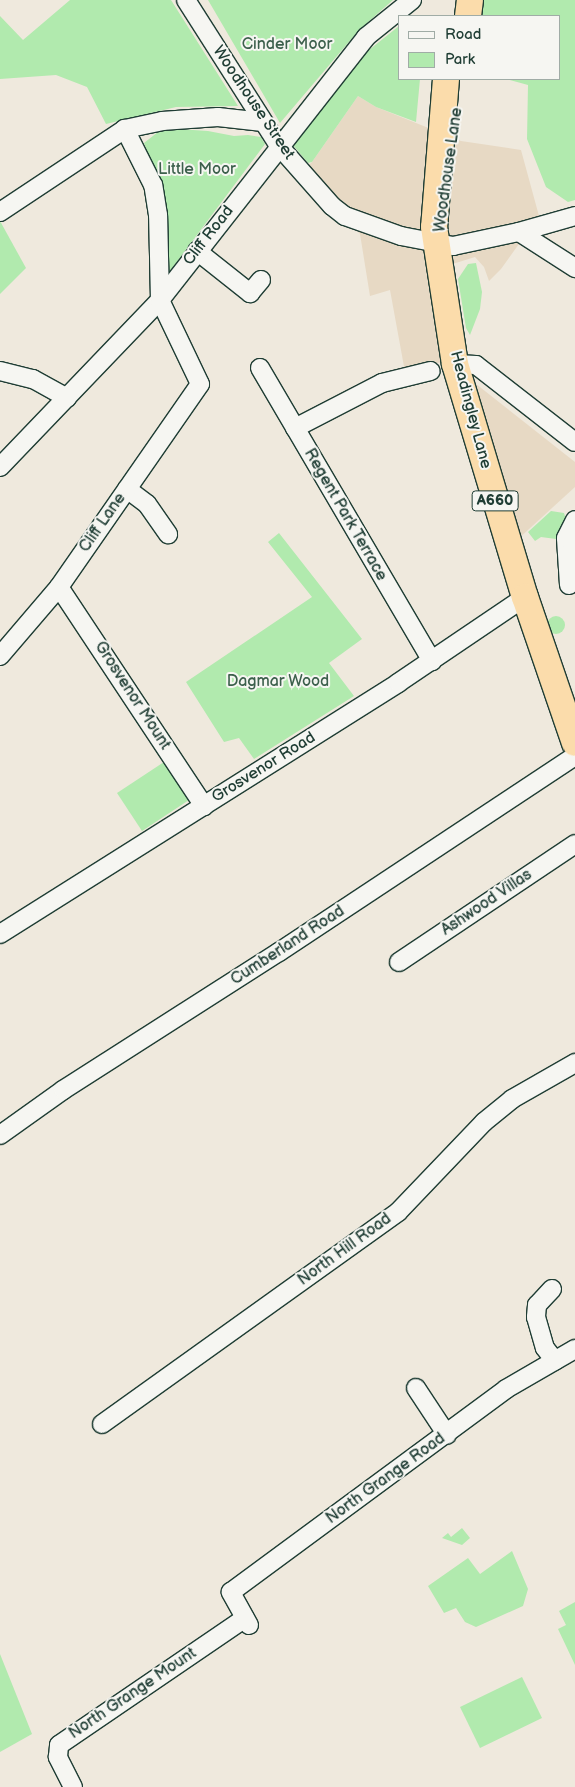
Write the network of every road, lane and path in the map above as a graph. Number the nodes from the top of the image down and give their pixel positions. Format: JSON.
{"nodes":[{"id":1,"x":186,"y":0,"type":"edge"},
{"id":2,"x":412,"y":0,"type":"edge"},
{"id":3,"x":453,"y":0,"type":"edge"},
{"id":4,"x":470,"y":0,"type":"edge"},
{"id":5,"x":452,"y":15,"type":"edge"},
{"id":6,"x":468,"y":15,"type":"edge"},
{"id":7,"x":446,"y":80,"type":"edge"},
{"id":8,"x":461,"y":80,"type":"edge"},
{"id":9,"x":263,"y":122,"type":"junction"},
{"id":10,"x":125,"y":129,"type":"junction"},
{"id":11,"x":279,"y":146,"type":"junction"},
{"id":12,"x":0,"y":212,"type":"edge"},
{"id":13,"x":575,"y":216,"type":"edge"},
{"id":14,"x":519,"y":232,"type":"junction"},
{"id":15,"x":438,"y":245,"type":"junction"},
{"id":16,"x":197,"y":251,"type":"junction"},
{"id":17,"x":575,"y":268,"type":"edge"},
{"id":18,"x":261,"y":280,"type":"dead end"},
{"id":19,"x":160,"y":300,"type":"junction"},
{"id":20,"x":443,"y":367,"type":"junction"},
{"id":21,"x":260,"y":368,"type":"dead end"},
{"id":22,"x":0,"y":371,"type":"edge"},
{"id":23,"x":67,"y":398,"type":"junction"},
{"id":24,"x":295,"y":428,"type":"junction"},
{"id":25,"x":575,"y":442,"type":"edge"},
{"id":26,"x":0,"y":467,"type":"edge"},
{"id":27,"x":127,"y":489,"type":"junction"},
{"id":28,"x":575,"y":520,"type":"edge"},
{"id":29,"x":168,"y":534,"type":"dead end"},
{"id":30,"x":569,"y":586,"type":"dead end"},
{"id":31,"x":59,"y":587,"type":"junction"},
{"id":32,"x":524,"y":597,"type":"junction"},
{"id":33,"x":0,"y":656,"type":"edge"},
{"id":34,"x":432,"y":661,"type":"junction"},
{"id":35,"x":575,"y":743,"type":"edge"},
{"id":36,"x":575,"y":756,"type":"edge"},
{"id":37,"x":204,"y":806,"type":"junction"},
{"id":38,"x":575,"y":844,"type":"edge"},
{"id":39,"x":0,"y":934,"type":"edge"},
{"id":40,"x":399,"y":962,"type":"dead end"},
{"id":41,"x":575,"y":1063,"type":"edge"},
{"id":42,"x":0,"y":1135,"type":"edge"},
{"id":43,"x":552,"y":1289,"type":"dead end"},
{"id":44,"x":575,"y":1349,"type":"edge"},
{"id":45,"x":555,"y":1361,"type":"junction"},
{"id":46,"x":416,"y":1388,"type":"dead end"},
{"id":47,"x":102,"y":1424,"type":"dead end"},
{"id":48,"x":447,"y":1435,"type":"junction"},
{"id":49,"x":247,"y":1621,"type":"joint"},
{"id":50,"x":73,"y":1787,"type":"edge"}],
"edges":[{"from":1,"to":9,"type":"street","name":"Woodhouse Street"},
{"from":2,"to":11,"type":"street","name":"Cliff Road"},
{"from":3,"to":5,"type":"highway"},
{"from":4,"to":6,"type":"highway"},
{"from":7,"to":15,"type":"highway","name":"Woodhouse Lane","number":"A660"},
{"from":8,"to":15,"type":"highway","name":"Woodhouse Lane","number":"A660"},
{"from":9,"to":10,"type":"street"},
{"from":9,"to":11,"type":"street","name":"Woodhouse Street"},
{"from":10,"to":12,"type":"street"},
{"from":10,"to":19,"type":"street"},
{"from":11,"to":15,"type":"street","name":"Woodhouse Street"},
{"from":11,"to":16,"type":"street","name":"Cliff Road"},
{"from":13,"to":14,"type":"street","name":"Woodhouse Street"},
{"from":14,"to":15,"type":"street","name":"Woodhouse Street"},
{"from":14,"to":17,"type":"street"},
{"from":15,"to":20,"type":"highway","name":"Headingley Lane","number":"A660"},
{"from":16,"to":18,"type":"street"},
{"from":16,"to":19,"type":"street","name":"Cliff Road"},
{"from":19,"to":23,"type":"street","name":"Cliff Road"},
{"from":19,"to":27,"type":"street","name":"Cliff Lane"},
{"from":20,"to":24,"type":"street"},
{"from":20,"to":25,"type":"street"},
{"from":20,"to":32,"type":"highway","name":"Headingley Lane","number":"A660"},
{"from":21,"to":24,"type":"street","name":"Regent Park Terrace"},
{"from":22,"to":23,"type":"street"},
{"from":23,"to":26,"type":"street","name":"Cliff Road"},
{"from":24,"to":34,"type":"street","name":"Regent Park Terrace"},
{"from":27,"to":29,"type":"street"},
{"from":27,"to":31,"type":"street","name":"Cliff Lane"},
{"from":28,"to":30,"type":"street"},
{"from":31,"to":33,"type":"street","name":"Cliff Lane"},
{"from":31,"to":37,"type":"street","name":"Grosvenor Mount"},
{"from":32,"to":34,"type":"street","name":"Grosvenor Road"},
{"from":32,"to":35,"type":"highway","name":"Headingley Lane","number":"A660"},
{"from":34,"to":37,"type":"street","name":"Grosvenor Road"},
{"from":36,"to":42,"type":"street","name":"Cumberland Road"},
{"from":37,"to":39,"type":"street","name":"Grosvenor Road"},
{"from":38,"to":40,"type":"street","name":"Ashwood Villas"},
{"from":41,"to":47,"type":"street","name":"North Hill Road"},
{"from":43,"to":45,"type":"street"},
{"from":44,"to":45,"type":"street","name":"North Grange Road"},
{"from":45,"to":48,"type":"street","name":"North Grange Road"},
{"from":46,"to":48,"type":"street"},
{"from":48,"to":49,"type":"street","name":"North Grange Road"},
{"from":49,"to":50,"type":"street","name":"North Grange Mount"}]}
